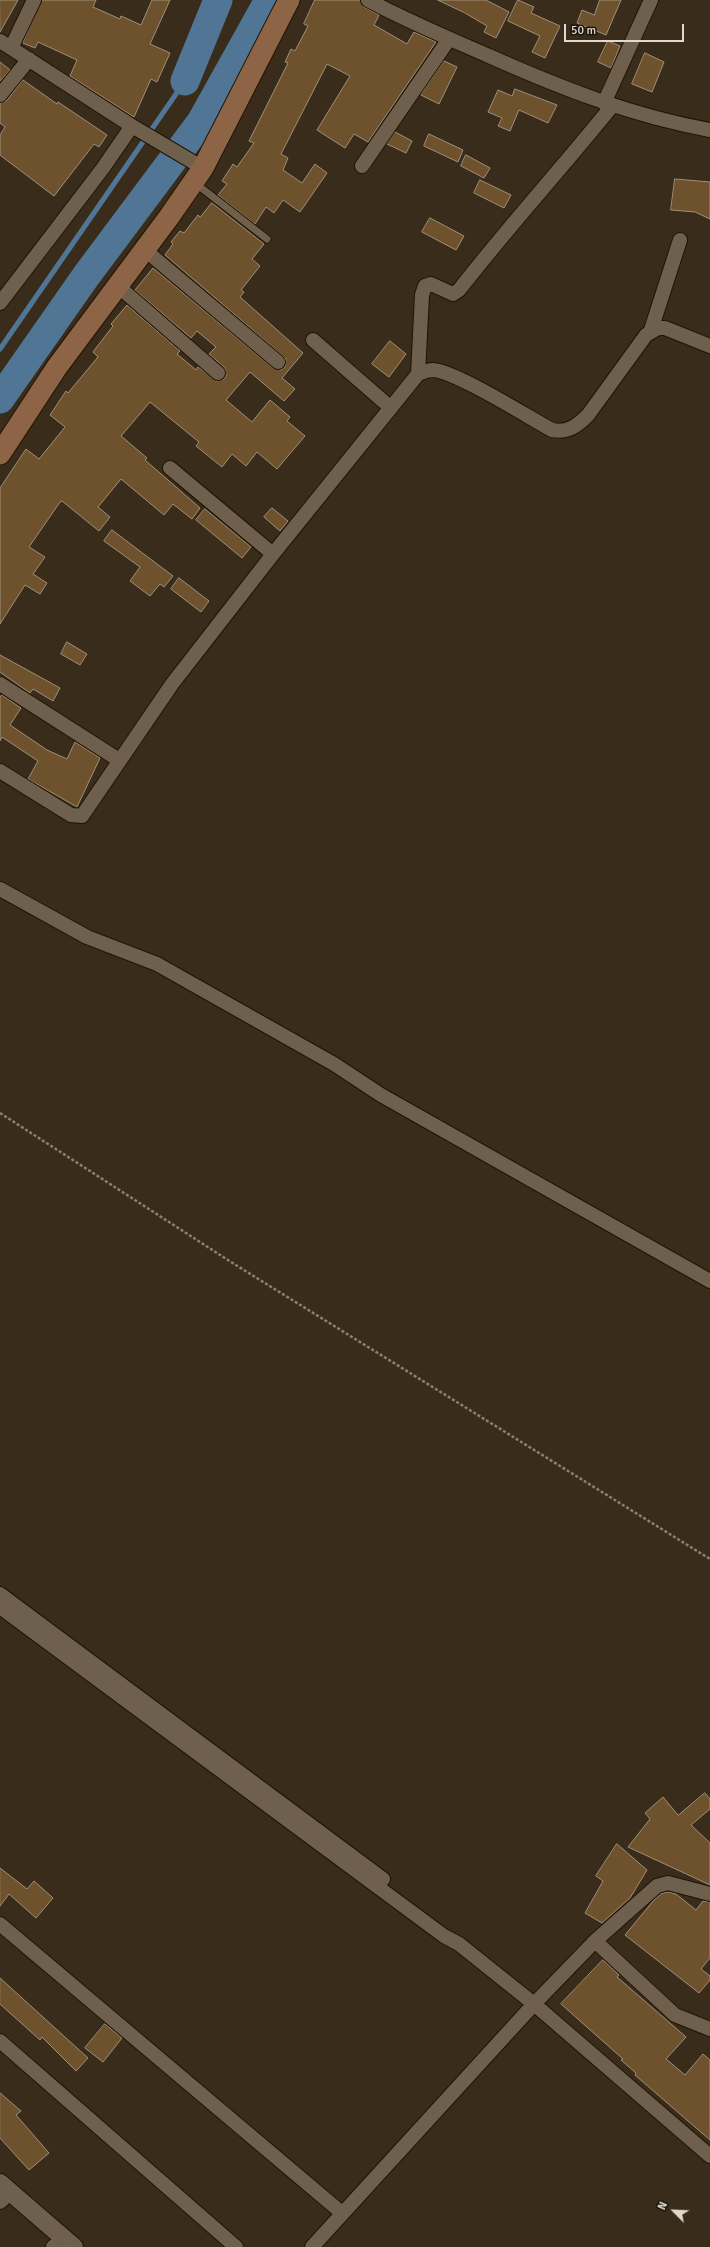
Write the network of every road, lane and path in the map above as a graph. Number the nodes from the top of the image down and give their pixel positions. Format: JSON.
{"nodes":[{"id":1,"x":34,"y":0,"type":"edge"},
{"id":2,"x":289,"y":0,"type":"edge"},
{"id":3,"x":368,"y":0,"type":"edge"},
{"id":4,"x":651,"y":0,"type":"edge"},
{"id":5,"x":449,"y":39,"type":"junction"},
{"id":6,"x":6,"y":45,"type":"edge"},
{"id":7,"x":29,"y":59,"type":"junction"},
{"id":8,"x":0,"y":95,"type":"edge"},
{"id":9,"x":608,"y":104,"type":"junction"},
{"id":10,"x":138,"y":129,"type":"junction"},
{"id":11,"x":710,"y":130,"type":"edge"},
{"id":12,"x":362,"y":166,"type":"dead end"},
{"id":13,"x":197,"y":171,"type":"junction"},
{"id":14,"x":267,"y":239,"type":"dead end"},
{"id":15,"x":680,"y":240,"type":"dead end"},
{"id":16,"x":145,"y":250,"type":"junction"},
{"id":17,"x":118,"y":286,"type":"junction"},
{"id":18,"x":0,"y":303,"type":"edge"},
{"id":19,"x":652,"y":330,"type":"junction"},
{"id":20,"x":313,"y":340,"type":"dead end"},
{"id":21,"x":710,"y":346,"type":"edge"},
{"id":22,"x":278,"y":362,"type":"dead end"},
{"id":23,"x":218,"y":373,"type":"dead end"},
{"id":24,"x":418,"y":374,"type":"junction"},
{"id":25,"x":391,"y":408,"type":"junction"},
{"id":26,"x":0,"y":454,"type":"edge"},
{"id":27,"x":170,"y":468,"type":"dead end"},
{"id":28,"x":273,"y":554,"type":"junction"},
{"id":29,"x":0,"y":684,"type":"edge"},
{"id":30,"x":119,"y":760,"type":"junction"},
{"id":31,"x":0,"y":771,"type":"edge"},
{"id":32,"x":0,"y":889,"type":"edge"},
{"id":33,"x":0,"y":1113,"type":"edge"},
{"id":34,"x":710,"y":1281,"type":"edge"},
{"id":35,"x":710,"y":1559,"type":"edge"},
{"id":36,"x":0,"y":1594,"type":"edge"},
{"id":37,"x":0,"y":1607,"type":"edge"},
{"id":38,"x":710,"y":1894,"type":"edge"},
{"id":39,"x":0,"y":1924,"type":"edge"},
{"id":40,"x":595,"y":1942,"type":"junction"},
{"id":41,"x":459,"y":1944,"type":"junction"},
{"id":42,"x":534,"y":2004,"type":"junction"},
{"id":43,"x":710,"y":2029,"type":"edge"},
{"id":44,"x":0,"y":2041,"type":"edge"},
{"id":45,"x":710,"y":2155,"type":"edge"},
{"id":46,"x":4,"y":2192,"type":"edge"},
{"id":47,"x":342,"y":2213,"type":"junction"},
{"id":48,"x":64,"y":2244,"type":"edge"},
{"id":49,"x":236,"y":2247,"type":"edge"},
{"id":50,"x":312,"y":2247,"type":"edge"}],
"edges":[{"from":1,"to":6,"type":"street"},
{"from":2,"to":13,"type":"main road"},
{"from":3,"to":5,"type":"street"},
{"from":4,"to":9,"type":"street"},
{"from":5,"to":9,"type":"street"},
{"from":5,"to":12,"type":"street"},
{"from":6,"to":7,"type":"street"},
{"from":7,"to":8,"type":"street"},
{"from":7,"to":10,"type":"street"},
{"from":9,"to":11,"type":"street"},
{"from":9,"to":24,"type":"street"},
{"from":10,"to":13,"type":"street"},
{"from":10,"to":18,"type":"street"},
{"from":13,"to":14,"type":"lane"},
{"from":13,"to":16,"type":"main road"},
{"from":15,"to":19,"type":"street"},
{"from":16,"to":17,"type":"main road"},
{"from":16,"to":22,"type":"street"},
{"from":17,"to":23,"type":"street"},
{"from":17,"to":26,"type":"main road"},
{"from":19,"to":21,"type":"street"},
{"from":19,"to":24,"type":"street"},
{"from":20,"to":25,"type":"street"},
{"from":24,"to":25,"type":"street"},
{"from":25,"to":28,"type":"street"},
{"from":27,"to":28,"type":"street"},
{"from":28,"to":30,"type":"street"},
{"from":29,"to":30,"type":"street"},
{"from":30,"to":31,"type":"street"},
{"from":32,"to":34,"type":"street"},
{"from":33,"to":35,"type":"path"},
{"from":36,"to":41,"type":"street"},
{"from":37,"to":41,"type":"street"},
{"from":38,"to":40,"type":"street"},
{"from":39,"to":47,"type":"street"},
{"from":40,"to":42,"type":"street"},
{"from":40,"to":43,"type":"street"},
{"from":41,"to":42,"type":"street"},
{"from":42,"to":45,"type":"street"},
{"from":42,"to":47,"type":"street"},
{"from":44,"to":49,"type":"street"},
{"from":46,"to":48,"type":"street"},
{"from":47,"to":50,"type":"street"}]}
